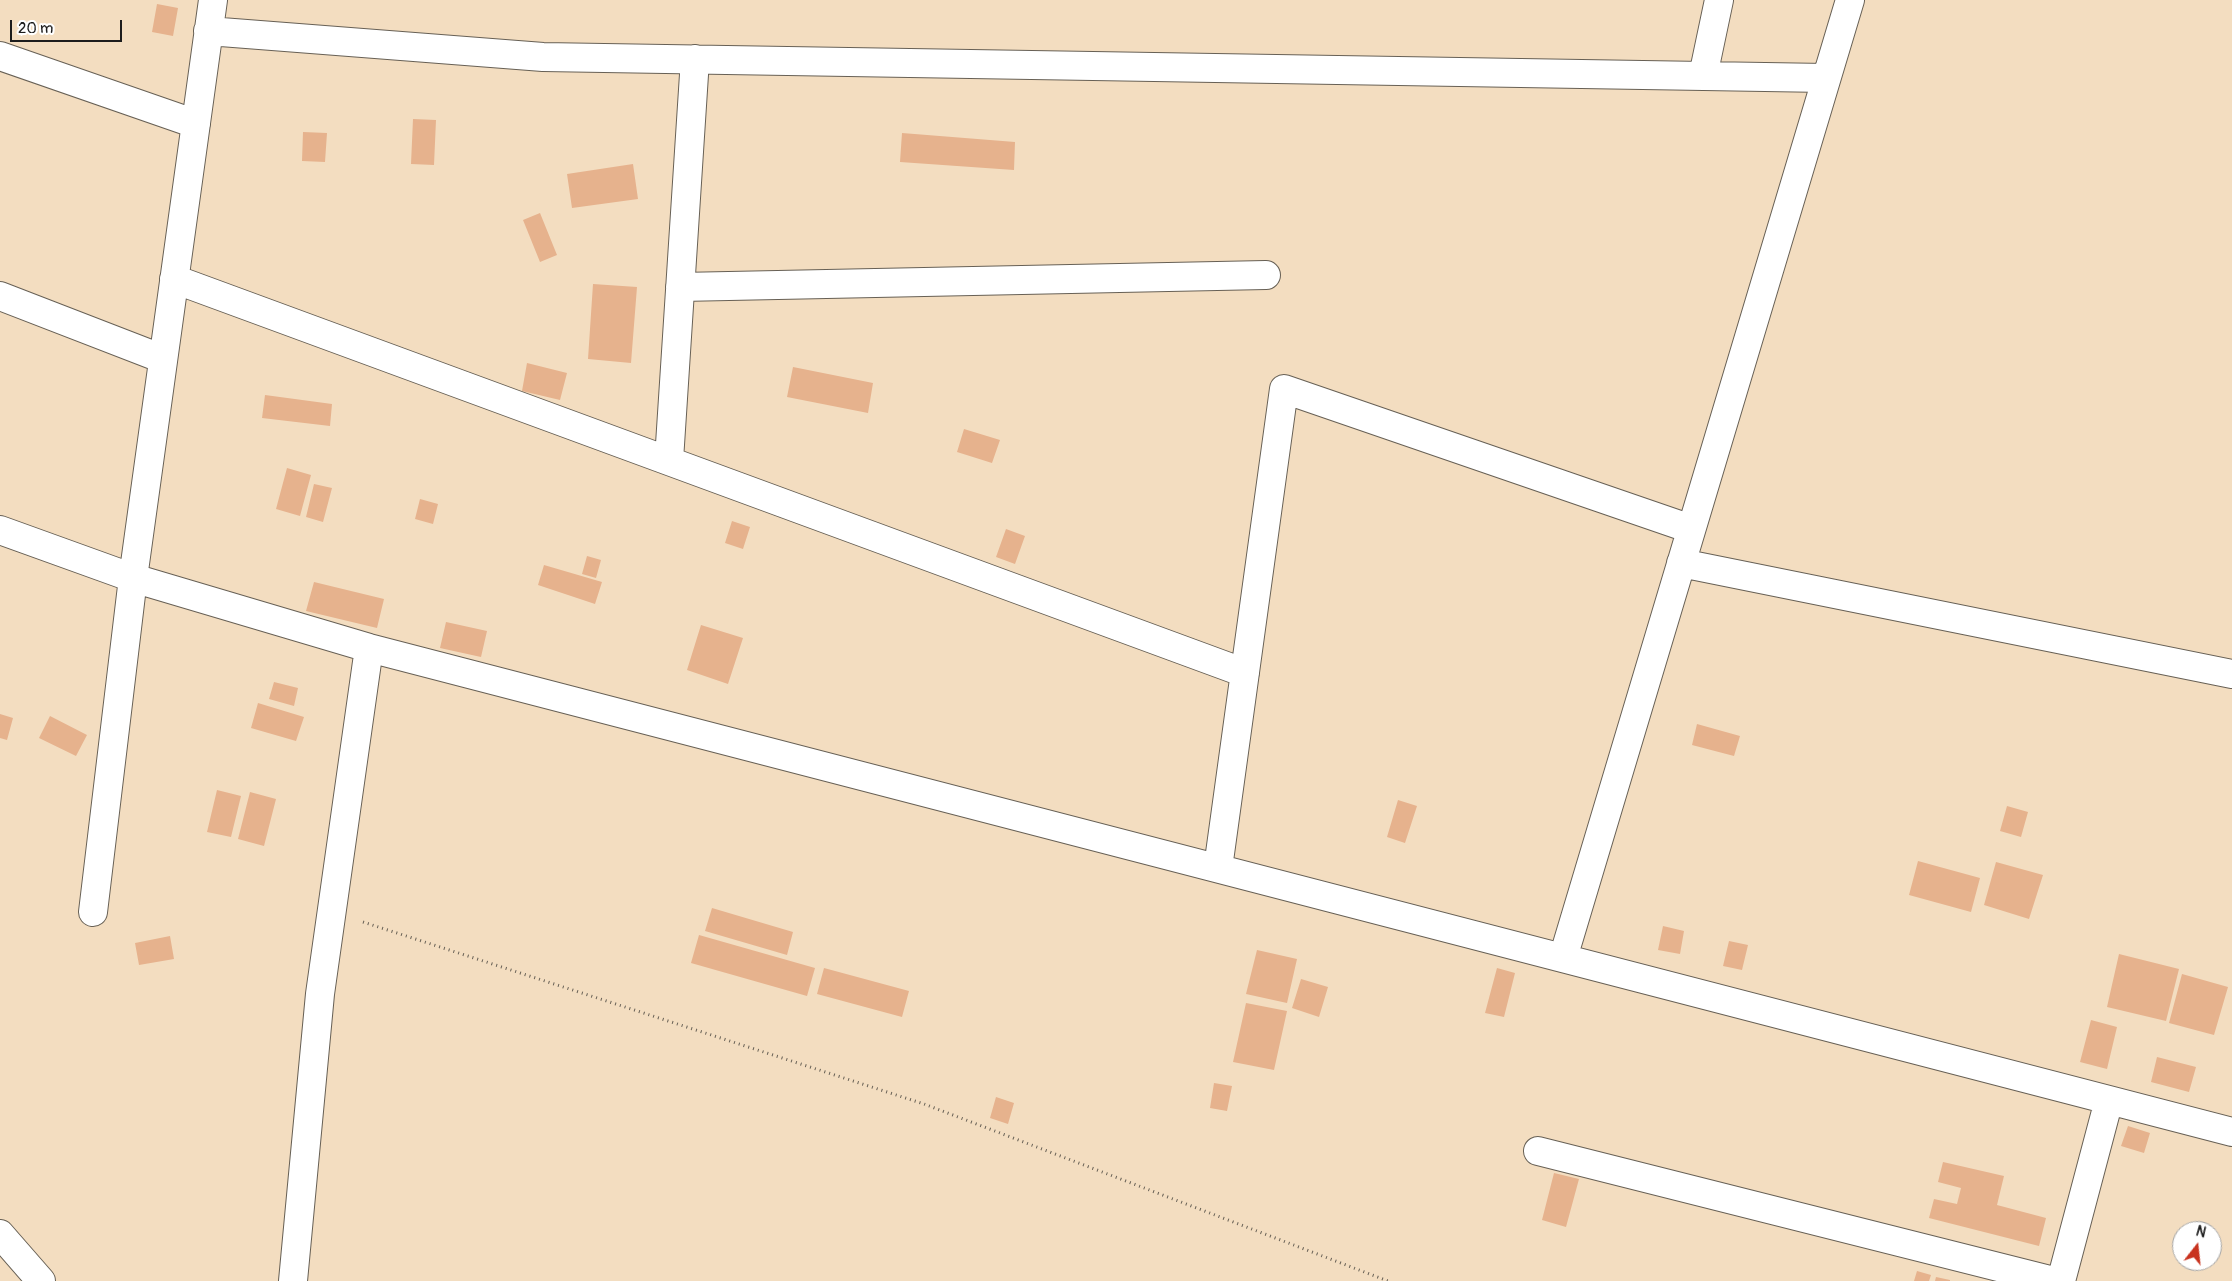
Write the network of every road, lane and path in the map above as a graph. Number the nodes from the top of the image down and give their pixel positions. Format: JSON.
{"nodes":[{"id":1,"x":213,"y":0,"type":"edge"},
{"id":2,"x":1719,"y":0,"type":"edge"},
{"id":3,"x":1850,"y":0,"type":"edge"},
{"id":4,"x":208,"y":31,"type":"junction"},
{"id":5,"x":0,"y":56,"type":"edge"},
{"id":6,"x":695,"y":59,"type":"junction"},
{"id":7,"x":1703,"y":76,"type":"junction"},
{"id":8,"x":1826,"y":78,"type":"junction"},
{"id":9,"x":196,"y":124,"type":"junction"},
{"id":10,"x":1266,"y":275,"type":"dead end"},
{"id":11,"x":174,"y":279,"type":"junction"},
{"id":12,"x":680,"y":287,"type":"junction"},
{"id":13,"x":0,"y":296,"type":"edge"},
{"id":14,"x":163,"y":359,"type":"junction"},
{"id":15,"x":668,"y":460,"type":"junction"},
{"id":16,"x":1692,"y":529,"type":"junction"},
{"id":17,"x":0,"y":530,"type":"edge"},
{"id":18,"x":1681,"y":563,"type":"junction"},
{"id":19,"x":132,"y":578,"type":"junction"},
{"id":20,"x":369,"y":648,"type":"junction"},
{"id":21,"x":1245,"y":673,"type":"junction"},
{"id":22,"x":2232,"y":674,"type":"edge"},
{"id":23,"x":1218,"y":868,"type":"junction"},
{"id":24,"x":92,"y":912,"type":"dead end"},
{"id":25,"x":332,"y":912,"type":"junction"},
{"id":26,"x":1563,"y":958,"type":"junction"},
{"id":27,"x":2109,"y":1100,"type":"junction"},
{"id":28,"x":2232,"y":1132,"type":"edge"},
{"id":29,"x":1538,"y":1151,"type":"dead end"},
{"id":30,"x":0,"y":1234,"type":"edge"},
{"id":31,"x":42,"y":1281,"type":"edge"},
{"id":32,"x":293,"y":1281,"type":"edge"},
{"id":33,"x":1388,"y":1281,"type":"edge"},
{"id":34,"x":2054,"y":1281,"type":"edge"},
{"id":35,"x":2061,"y":1281,"type":"edge"}],
"edges":[{"from":1,"to":4,"type":"street"},
{"from":2,"to":7,"type":"street"},
{"from":3,"to":8,"type":"street"},
{"from":4,"to":6,"type":"street"},
{"from":4,"to":9,"type":"street"},
{"from":5,"to":9,"type":"street"},
{"from":6,"to":7,"type":"street"},
{"from":6,"to":12,"type":"street"},
{"from":7,"to":8,"type":"street"},
{"from":8,"to":16,"type":"street"},
{"from":9,"to":11,"type":"street"},
{"from":10,"to":12,"type":"street"},
{"from":11,"to":14,"type":"street"},
{"from":11,"to":15,"type":"street"},
{"from":12,"to":15,"type":"street"},
{"from":13,"to":14,"type":"street"},
{"from":14,"to":19,"type":"street"},
{"from":15,"to":21,"type":"street"},
{"from":16,"to":18,"type":"street"},
{"from":16,"to":21,"type":"street"},
{"from":17,"to":19,"type":"street"},
{"from":18,"to":22,"type":"street"},
{"from":18,"to":26,"type":"street"},
{"from":19,"to":20,"type":"street"},
{"from":19,"to":24,"type":"street"},
{"from":20,"to":23,"type":"street"},
{"from":20,"to":25,"type":"street"},
{"from":21,"to":23,"type":"street"},
{"from":23,"to":26,"type":"street"},
{"from":25,"to":32,"type":"street"},
{"from":25,"to":33,"type":"path"},
{"from":26,"to":27,"type":"street"},
{"from":27,"to":28,"type":"street"},
{"from":27,"to":35,"type":"street"},
{"from":29,"to":34,"type":"street"},
{"from":30,"to":31,"type":"street"}]}
